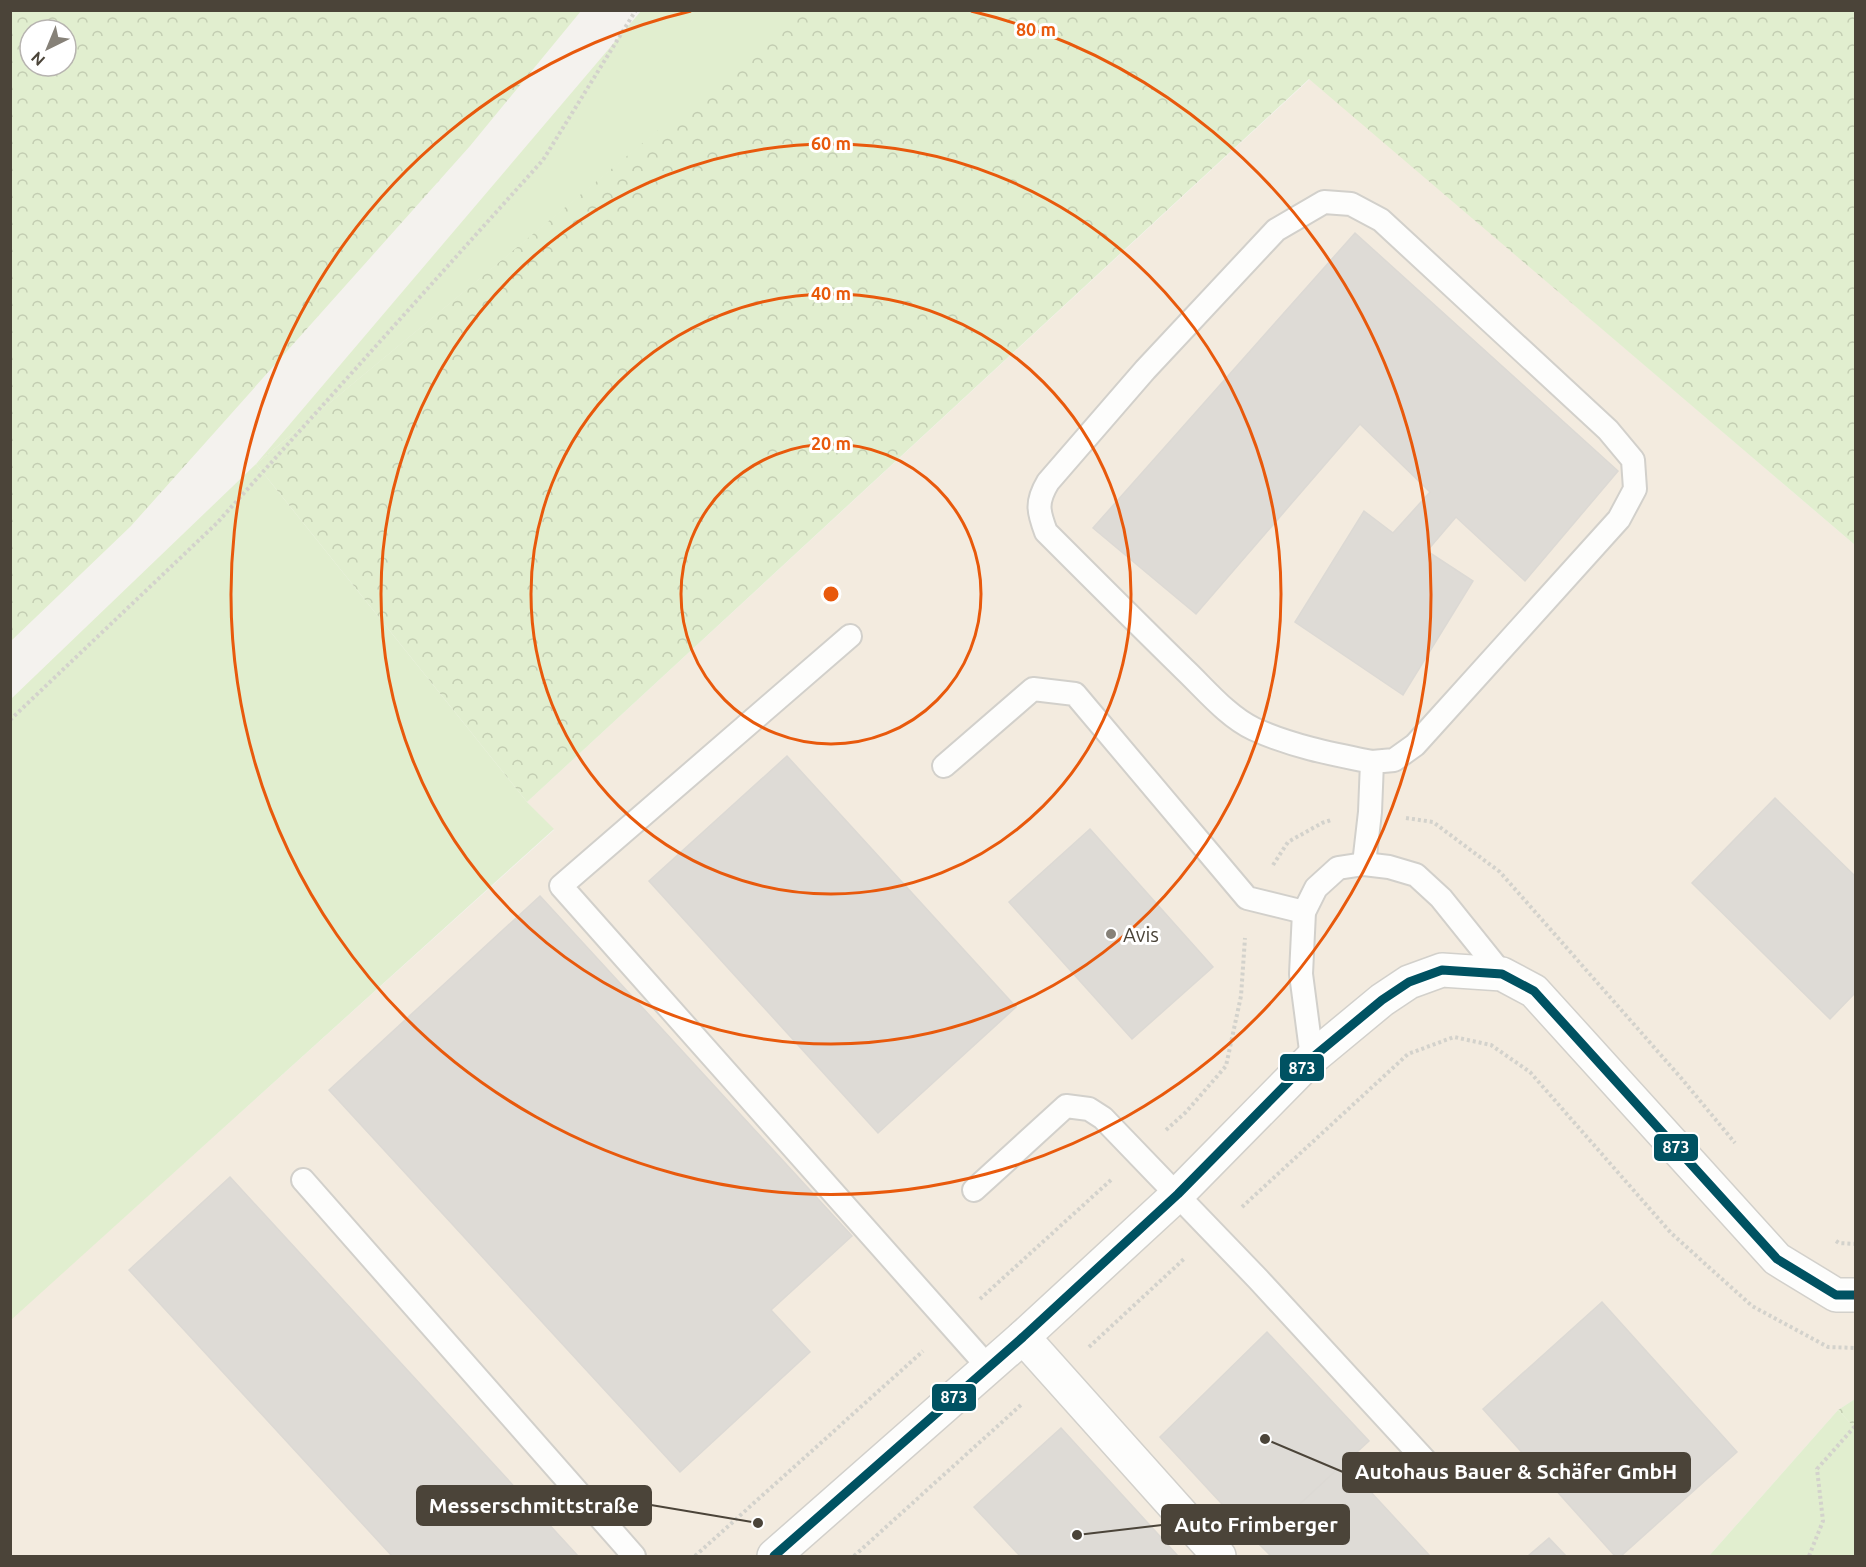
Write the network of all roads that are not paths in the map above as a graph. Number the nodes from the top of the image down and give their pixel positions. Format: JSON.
{"nodes":[{"id":1,"x":850,"y":636,"type":"dead end"},
{"id":2,"x":1372,"y":762,"type":"junction"},
{"id":3,"x":944,"y":766,"type":"dead end"},
{"id":4,"x":1364,"y":864,"type":"junction"},
{"id":5,"x":1304,"y":912,"type":"junction"},
{"id":6,"x":1502,"y":974,"type":"junction"},
{"id":7,"x":1312,"y":1058,"type":"junction"},
{"id":8,"x":303,"y":1180,"type":"dead end"},
{"id":9,"x":974,"y":1190,"type":"dead end"},
{"id":10,"x":1178,"y":1194,"type":"junction"},
{"id":11,"x":1856,"y":1295,"type":"edge"},
{"id":12,"x":1023,"y":1337,"type":"junction"},
{"id":13,"x":989,"y":1368,"type":"junction"},
{"id":14,"x":1433,"y":1469,"type":"dead end"},
{"id":15,"x":634,"y":1557,"type":"edge"},
{"id":16,"x":774,"y":1557,"type":"edge"},
{"id":17,"x":1219,"y":1557,"type":"edge"}],
"edges":[{"from":1,"to":13,"type":"lane"},
{"from":2,"to":2,"type":"lane"},
{"from":2,"to":4,"type":"lane"},
{"from":3,"to":5,"type":"lane"},
{"from":4,"to":5,"type":"lane"},
{"from":4,"to":6,"type":"lane"},
{"from":5,"to":7,"type":"lane"},
{"from":6,"to":7,"type":"street"},
{"from":6,"to":11,"type":"street"},
{"from":7,"to":10,"type":"street"},
{"from":8,"to":15,"type":"lane"},
{"from":9,"to":10,"type":"lane"},
{"from":10,"to":12,"type":"street"},
{"from":10,"to":14,"type":"lane"},
{"from":12,"to":13,"type":"street"},
{"from":12,"to":17,"type":"street"},
{"from":13,"to":16,"type":"street"}]}
